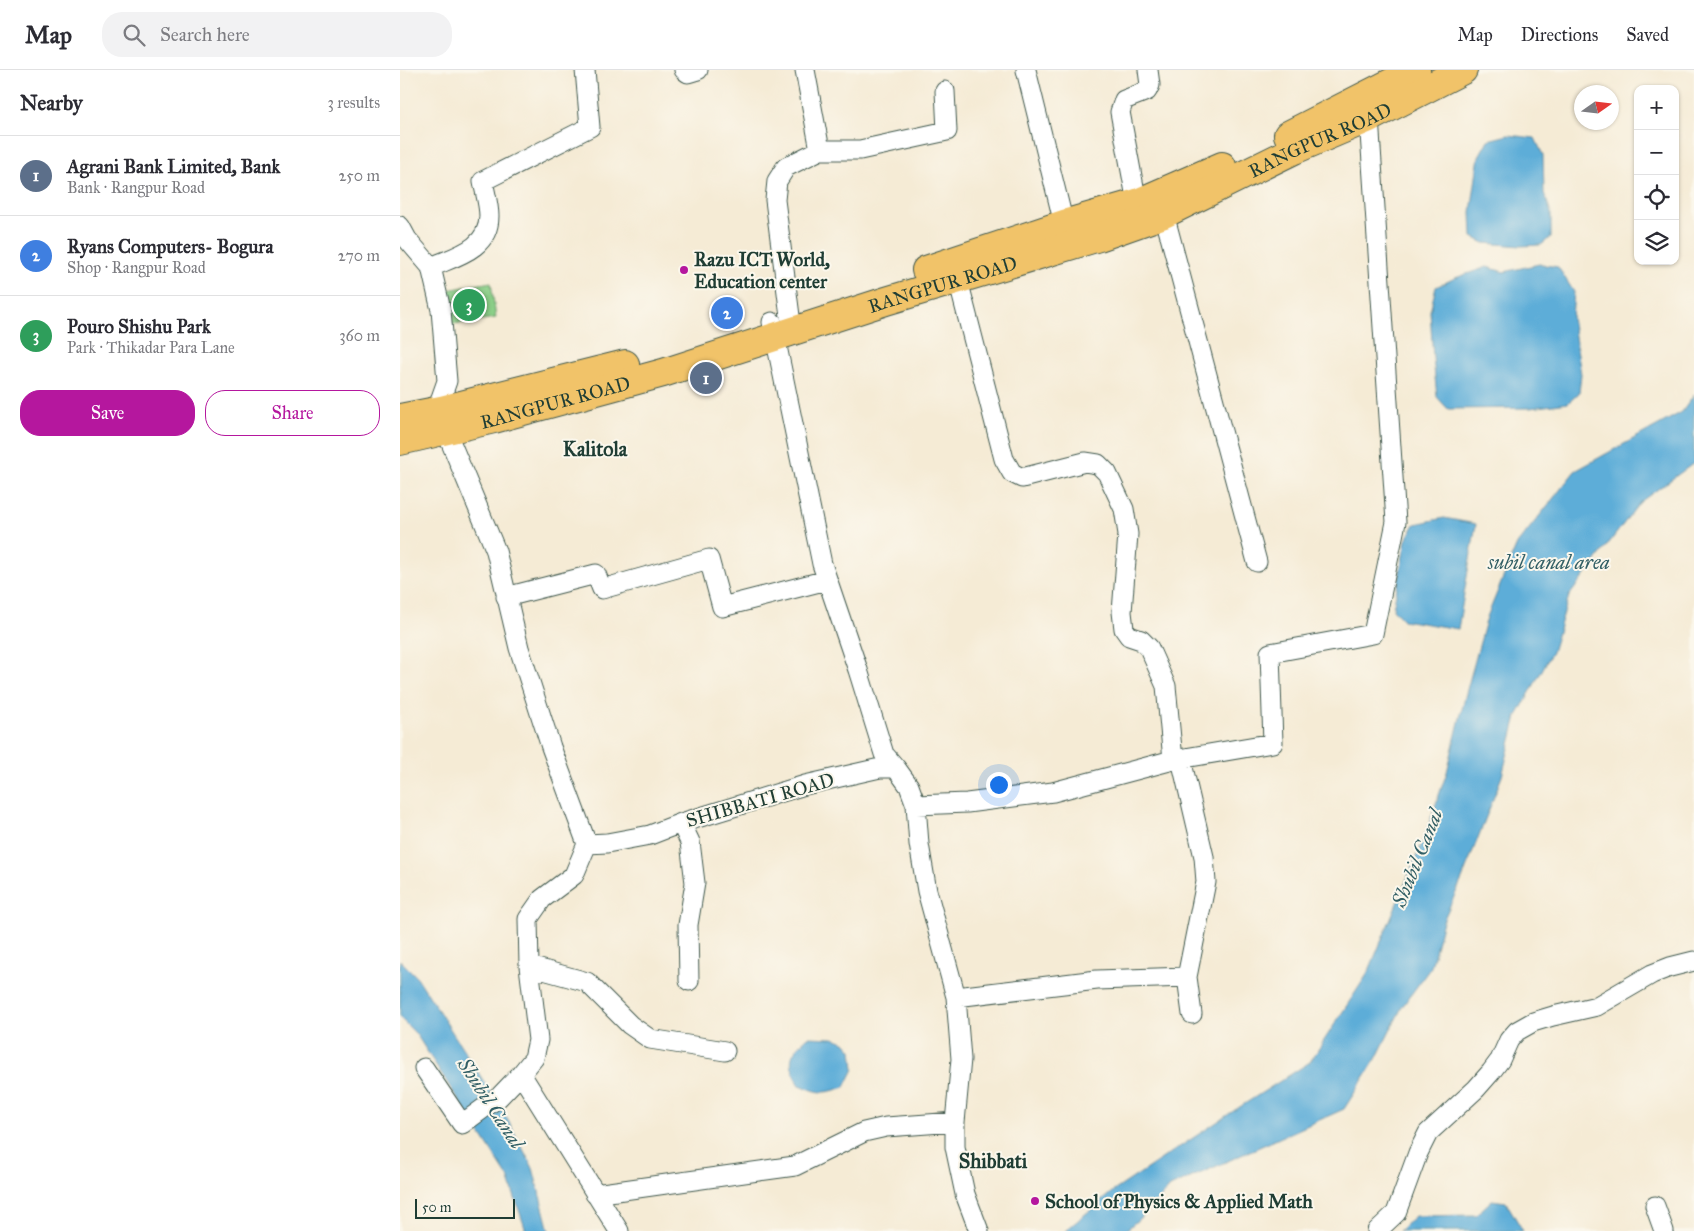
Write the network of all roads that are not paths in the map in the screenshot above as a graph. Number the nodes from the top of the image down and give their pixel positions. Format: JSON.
{"nodes":[{"id":1,"x":587,"y":70,"type":"edge"},
{"id":2,"x":684,"y":70,"type":"edge"},
{"id":3,"x":698,"y":70,"type":"edge"},
{"id":4,"x":805,"y":70,"type":"edge"},
{"id":5,"x":1026,"y":70,"type":"edge"},
{"id":6,"x":1148,"y":70,"type":"edge"},
{"id":7,"x":1416,"y":70,"type":"edge"},
{"id":8,"x":1463,"y":70,"type":"edge"},
{"id":9,"x":944,"y":90,"type":"dead end"},
{"id":10,"x":1370,"y":118,"type":"junction"},
{"id":11,"x":820,"y":150,"type":"junction"},
{"id":12,"x":1137,"y":203,"type":"junction"},
{"id":13,"x":1164,"y":214,"type":"junction"},
{"id":14,"x":1064,"y":224,"type":"junction"},
{"id":15,"x":400,"y":226,"type":"edge"},
{"id":16,"x":431,"y":266,"type":"junction"},
{"id":17,"x":958,"y":280,"type":"junction"},
{"id":18,"x":779,"y":325,"type":"junction"},
{"id":19,"x":400,"y":418,"type":"edge"},
{"id":20,"x":443,"y":420,"type":"junction"},
{"id":21,"x":400,"y":441,"type":"edge"},
{"id":22,"x":1257,"y":562,"type":"dead end"},
{"id":23,"x":828,"y":580,"type":"junction"},
{"id":24,"x":506,"y":597,"type":"junction"},
{"id":25,"x":1177,"y":759,"type":"junction"},
{"id":26,"x":896,"y":768,"type":"junction"},
{"id":27,"x":916,"y":805,"type":"junction"},
{"id":28,"x":681,"y":823,"type":"junction"},
{"id":29,"x":587,"y":844,"type":"junction"},
{"id":30,"x":1694,"y":961,"type":"edge"},
{"id":31,"x":529,"y":966,"type":"junction"},
{"id":32,"x":1186,"y":977,"type":"junction"},
{"id":33,"x":689,"y":981,"type":"dead end"},
{"id":34,"x":956,"y":998,"type":"junction"},
{"id":35,"x":1192,"y":1014,"type":"dead end"},
{"id":36,"x":725,"y":1051,"type":"dead end"},
{"id":37,"x":424,"y":1068,"type":"dead end"},
{"id":38,"x":521,"y":1074,"type":"junction"},
{"id":39,"x":955,"y":1122,"type":"junction"},
{"id":40,"x":595,"y":1194,"type":"junction"},
{"id":41,"x":1655,"y":1206,"type":"dead end"},
{"id":42,"x":619,"y":1231,"type":"edge"},
{"id":43,"x":979,"y":1231,"type":"edge"},
{"id":44,"x":1377,"y":1231,"type":"edge"},
{"id":45,"x":1664,"y":1231,"type":"edge"}],
"edges":[{"from":1,"to":16,"type":"street"},
{"from":2,"to":3,"type":"street"},
{"from":4,"to":11,"type":"street"},
{"from":5,"to":14,"type":"street"},
{"from":6,"to":12,"type":"street"},
{"from":7,"to":12,"type":"highway","name":"RANGPUR ROAD"},
{"from":8,"to":10,"type":"highway","name":"RANGPUR ROAD"},
{"from":9,"to":11,"type":"street"},
{"from":10,"to":13,"type":"highway","name":"RANGPUR ROAD"},
{"from":10,"to":25,"type":"street"},
{"from":11,"to":18,"type":"street"},
{"from":12,"to":14,"type":"highway","name":"RANGPUR ROAD"},
{"from":13,"to":17,"type":"highway","name":"RANGPUR ROAD"},
{"from":13,"to":22,"type":"street"},
{"from":14,"to":18,"type":"highway","name":"RANGPUR ROAD"},
{"from":15,"to":16,"type":"street"},
{"from":16,"to":20,"type":"street"},
{"from":17,"to":18,"type":"highway","name":"RANGPUR ROAD"},
{"from":17,"to":25,"type":"street"},
{"from":18,"to":20,"type":"highway","name":"RANGPUR ROAD"},
{"from":18,"to":23,"type":"street"},
{"from":19,"to":20,"type":"highway","name":"RANGPUR ROAD"},
{"from":20,"to":21,"type":"highway","name":"RANGPUR ROAD"},
{"from":20,"to":24,"type":"street"},
{"from":23,"to":24,"type":"street"},
{"from":23,"to":26,"type":"street"},
{"from":24,"to":29,"type":"street"},
{"from":25,"to":27,"type":"street"},
{"from":25,"to":32,"type":"street"},
{"from":26,"to":27,"type":"street"},
{"from":26,"to":28,"type":"street","name":"SHIBBATI ROAD"},
{"from":27,"to":34,"type":"street"},
{"from":28,"to":29,"type":"street","name":"SHIBBATI ROAD"},
{"from":28,"to":33,"type":"street"},
{"from":29,"to":31,"type":"street"},
{"from":30,"to":44,"type":"street"},
{"from":31,"to":36,"type":"street"},
{"from":31,"to":38,"type":"street"},
{"from":32,"to":34,"type":"street"},
{"from":32,"to":35,"type":"street"},
{"from":34,"to":39,"type":"street"},
{"from":37,"to":38,"type":"street"},
{"from":38,"to":40,"type":"street"},
{"from":39,"to":40,"type":"street"},
{"from":39,"to":43,"type":"street"},
{"from":40,"to":42,"type":"street"},
{"from":41,"to":45,"type":"street"}]}
